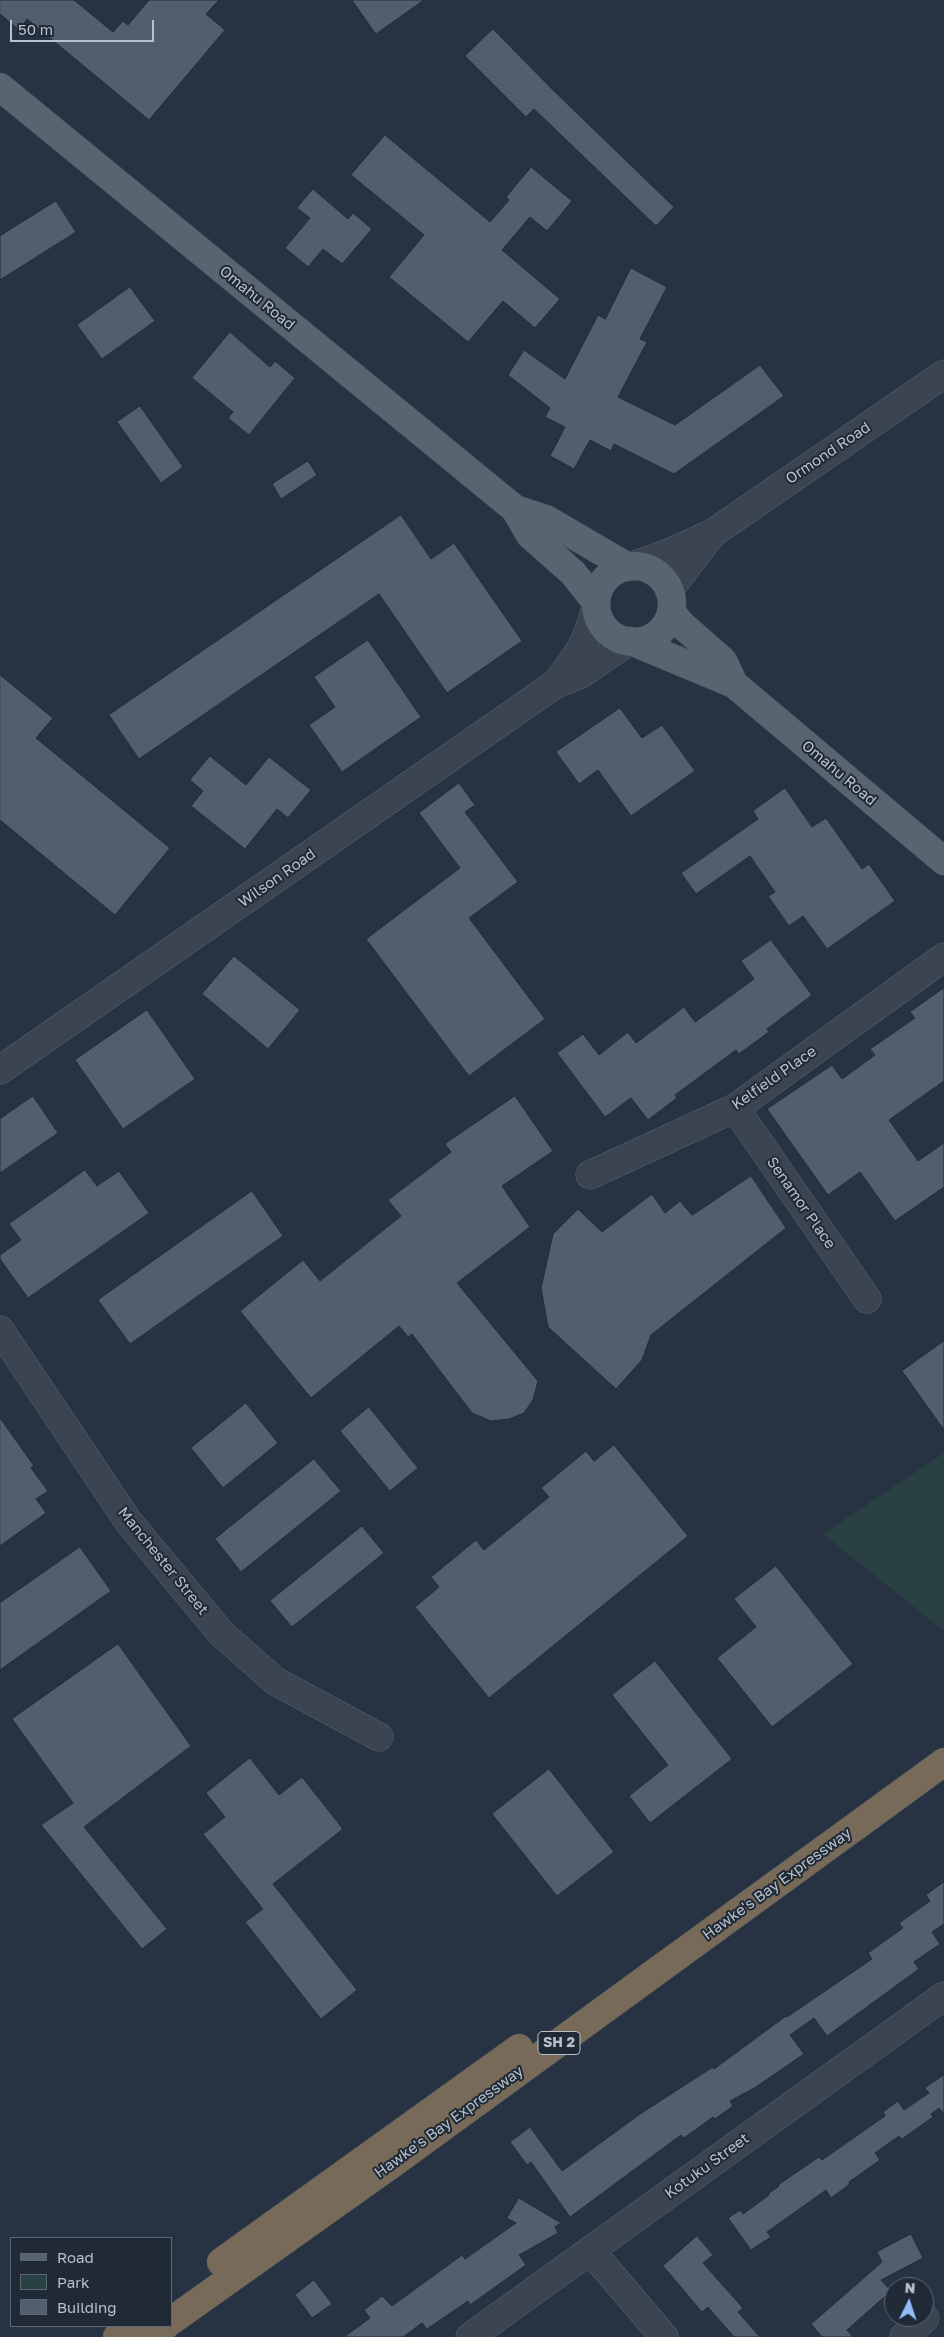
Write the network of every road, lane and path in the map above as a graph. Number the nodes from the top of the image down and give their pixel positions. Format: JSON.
{"nodes":[{"id":1,"x":0,"y":87,"type":"edge"},
{"id":2,"x":944,"y":374,"type":"edge"},
{"id":3,"x":515,"y":509,"type":"junction"},
{"id":4,"x":713,"y":533,"type":"junction"},
{"id":5,"x":630,"y":566,"type":"junction"},
{"id":6,"x":670,"y":601,"type":"junction"},
{"id":7,"x":596,"y":604,"type":"junction"},
{"id":8,"x":630,"y":641,"type":"junction"},
{"id":9,"x":734,"y":684,"type":"junction"},
{"id":10,"x":554,"y":685,"type":"junction"},
{"id":11,"x":944,"y":861,"type":"edge"},
{"id":12,"x":944,"y":957,"type":"edge"},
{"id":13,"x":0,"y":1070,"type":"edge"},
{"id":14,"x":735,"y":1108,"type":"junction"},
{"id":15,"x":590,"y":1175,"type":"dead end"},
{"id":16,"x":867,"y":1299,"type":"dead end"},
{"id":17,"x":0,"y":1330,"type":"edge"},
{"id":18,"x":379,"y":1737,"type":"dead end"},
{"id":19,"x":944,"y":1742,"type":"edge"},
{"id":20,"x":944,"y":1762,"type":"edge"},
{"id":21,"x":944,"y":1996,"type":"edge"},
{"id":22,"x":590,"y":2250,"type":"junction"},
{"id":23,"x":172,"y":2297,"type":"edge"},
{"id":24,"x":172,"y":2320,"type":"edge"},
{"id":25,"x":132,"y":2327,"type":"edge"},
{"id":26,"x":164,"y":2327,"type":"edge"},
{"id":27,"x":915,"y":2327,"type":"edge"},
{"id":28,"x":117,"y":2337,"type":"edge"},
{"id":29,"x":149,"y":2337,"type":"edge"},
{"id":30,"x":470,"y":2337,"type":"edge"},
{"id":31,"x":664,"y":2337,"type":"edge"},
{"id":32,"x":904,"y":2337,"type":"edge"}],
"edges":[{"from":1,"to":3,"type":"main road","name":"Omahu Road"},
{"from":2,"to":4,"type":"street","name":"Ormond Road"},
{"from":3,"to":5,"type":"main road","name":"Omahu Road"},
{"from":3,"to":7,"type":"main road","name":"Omahu Road"},
{"from":4,"to":5,"type":"street","name":"Ormond Road"},
{"from":4,"to":6,"type":"street","name":"Ormond Road"},
{"from":5,"to":6,"type":"main road"},
{"from":5,"to":7,"type":"main road"},
{"from":6,"to":8,"type":"main road"},
{"from":6,"to":9,"type":"main road","name":"Omahu Road"},
{"from":7,"to":8,"type":"main road"},
{"from":7,"to":10,"type":"street","name":"Wilson Road"},
{"from":8,"to":9,"type":"main road","name":"Omahu Road"},
{"from":8,"to":10,"type":"street","name":"Wilson Road"},
{"from":9,"to":11,"type":"main road","name":"Omahu Road"},
{"from":10,"to":13,"type":"street","name":"Wilson Road"},
{"from":12,"to":14,"type":"street","name":"Kelfield Place"},
{"from":14,"to":15,"type":"street","name":"Kelfield Place"},
{"from":14,"to":16,"type":"street","name":"Senamor Place"},
{"from":17,"to":18,"type":"street","name":"Manchester Street"},
{"from":19,"to":23,"type":"highway","name":"Hawke's Bay Expressway","number":"SH 2"},
{"from":20,"to":24,"type":"highway","name":"Hawke's Bay Expressway","number":"SH 2"},
{"from":21,"to":22,"type":"street","name":"Kotuku Street"},
{"from":22,"to":30,"type":"street","name":"Kotuku Street"},
{"from":22,"to":31,"type":"street"},
{"from":25,"to":28,"type":"highway"},
{"from":26,"to":29,"type":"highway"},
{"from":27,"to":32,"type":"street"}]}
